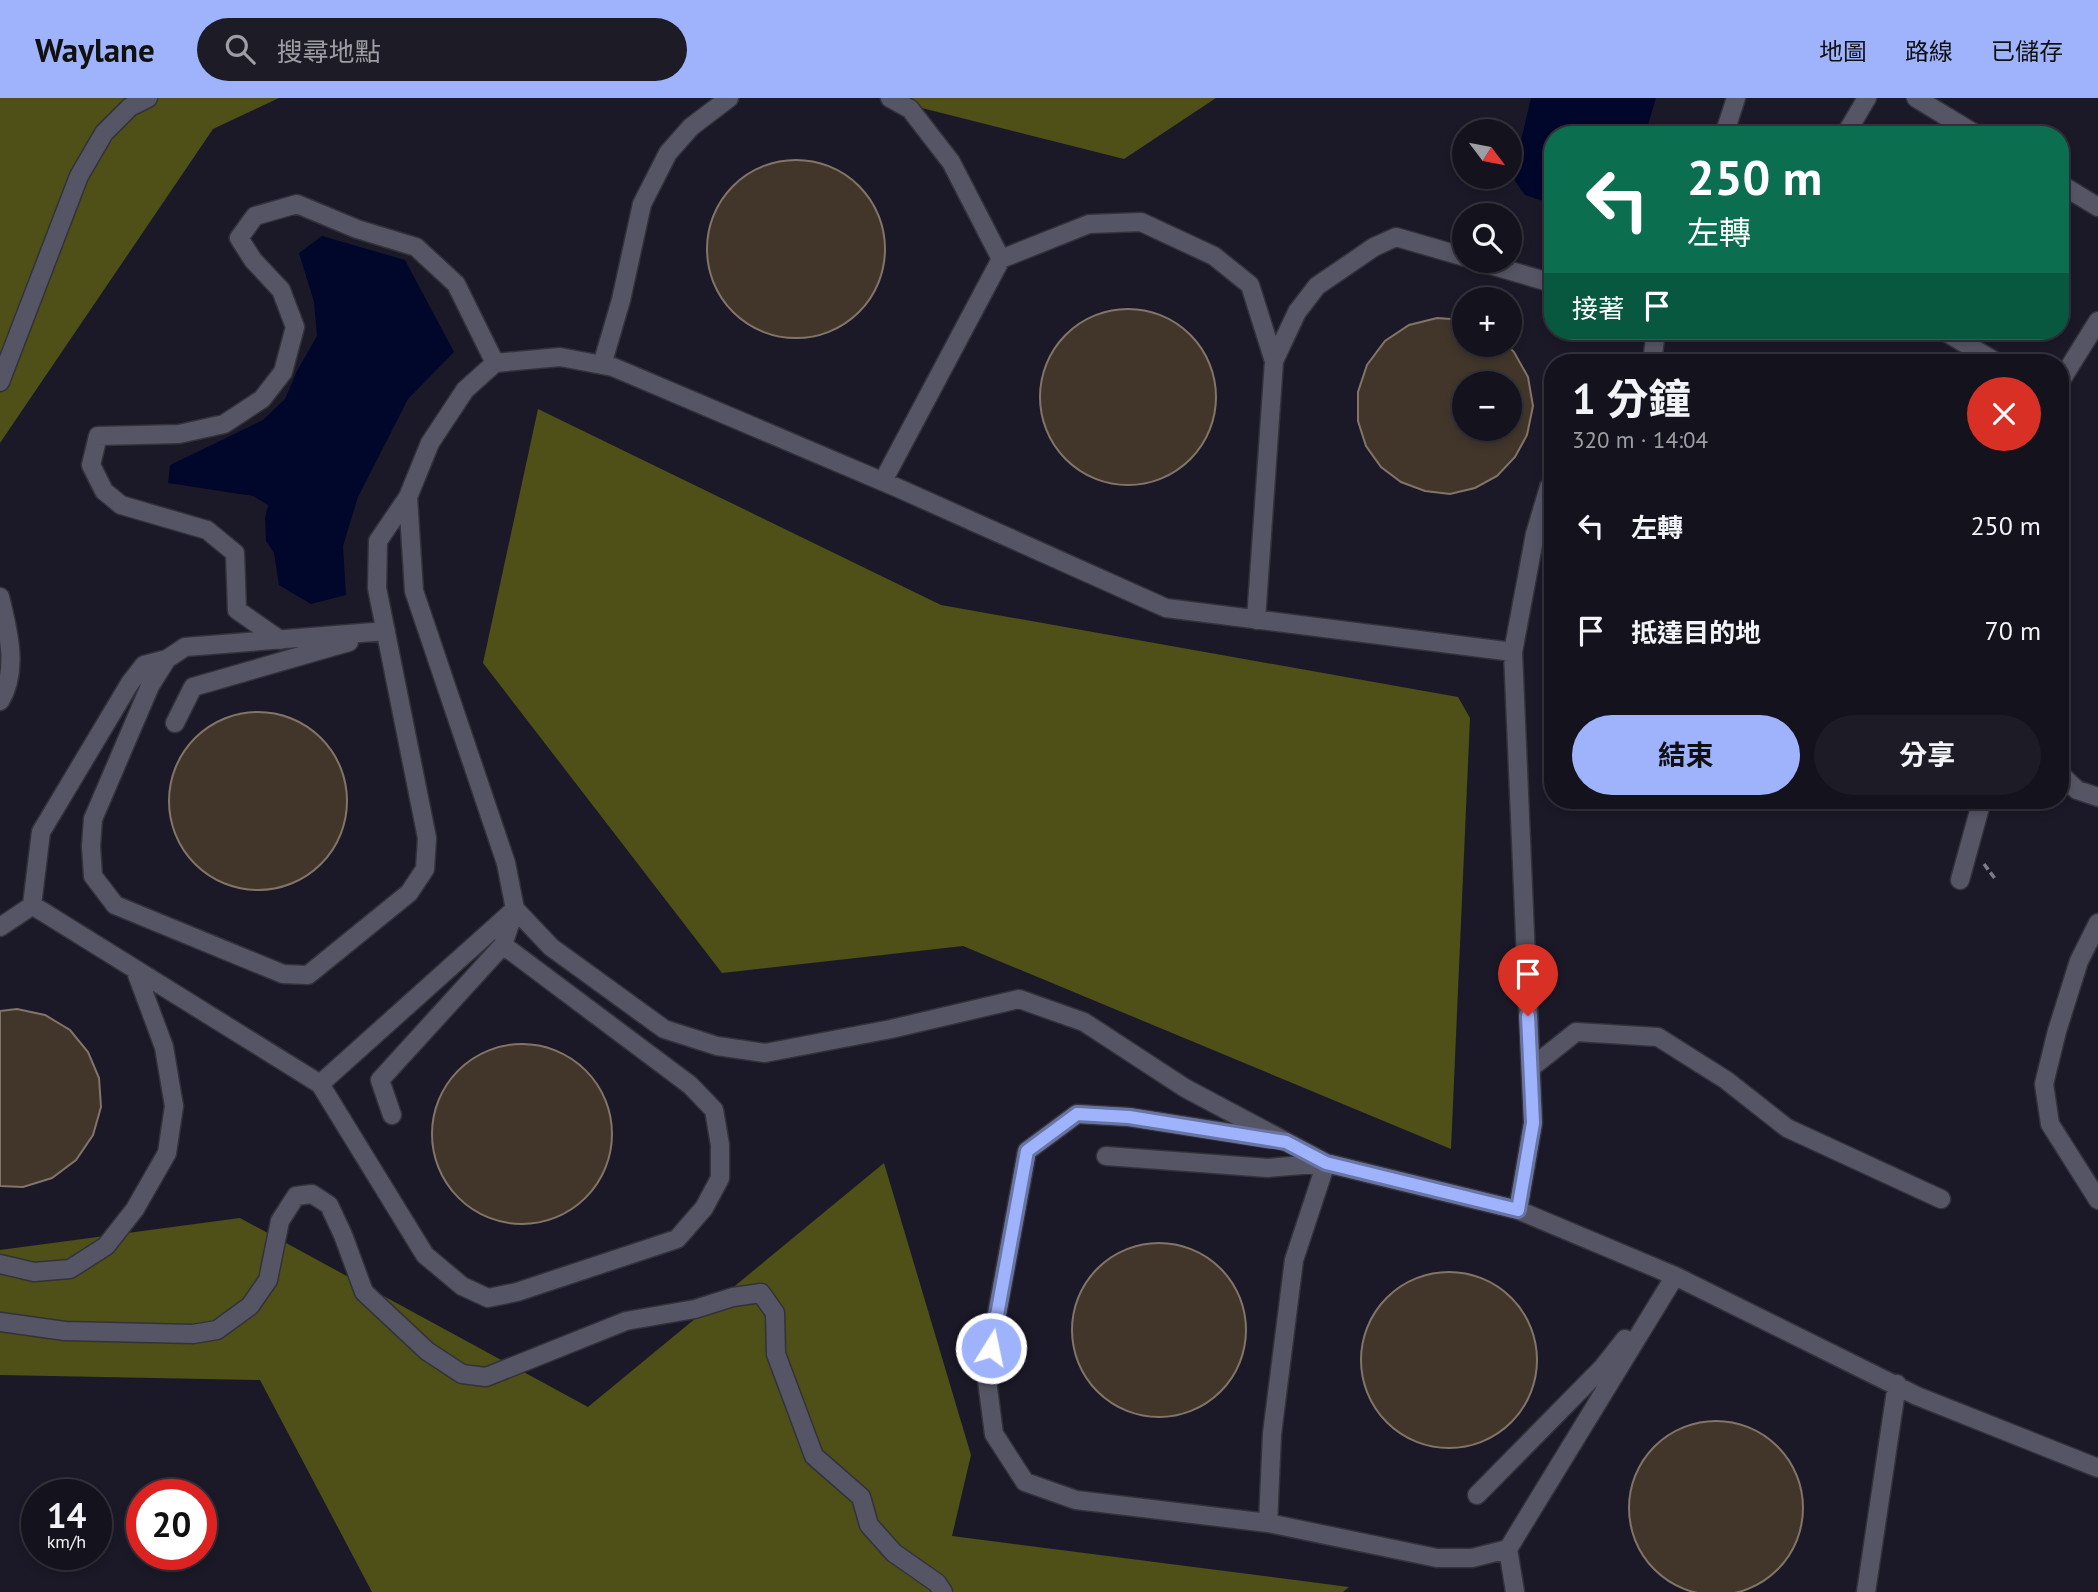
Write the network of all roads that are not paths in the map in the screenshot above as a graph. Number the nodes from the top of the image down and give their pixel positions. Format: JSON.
{"nodes":[{"id":1,"x":148,"y":98,"type":"edge"},
{"id":2,"x":729,"y":98,"type":"edge"},
{"id":3,"x":890,"y":98,"type":"edge"},
{"id":4,"x":1735,"y":98,"type":"edge"},
{"id":5,"x":1867,"y":98,"type":"edge"},
{"id":6,"x":1916,"y":98,"type":"edge"},
{"id":7,"x":1727,"y":126,"type":"edge"},
{"id":8,"x":1850,"y":126,"type":"edge"},
{"id":9,"x":1962,"y":126,"type":"edge"},
{"id":10,"x":2069,"y":189,"type":"edge"},
{"id":11,"x":2098,"y":207,"type":"edge"},
{"id":12,"x":1452,"y":253,"type":"edge"},
{"id":13,"x":1002,"y":259,"type":"junction"},
{"id":14,"x":1518,"y":273,"type":"edge"},
{"id":15,"x":1544,"y":281,"type":"edge"},
{"id":16,"x":2098,"y":321,"type":"edge"},
{"id":17,"x":1959,"y":340,"type":"edge"},
{"id":18,"x":1983,"y":354,"type":"edge"},
{"id":19,"x":1274,"y":361,"type":"junction"},
{"id":20,"x":495,"y":363,"type":"junction"},
{"id":21,"x":602,"y":365,"type":"junction"},
{"id":22,"x":2069,"y":368,"type":"edge"},
{"id":23,"x":0,"y":382,"type":"edge"},
{"id":24,"x":883,"y":481,"type":"junction"},
{"id":25,"x":408,"y":497,"type":"junction"},
{"id":26,"x":1544,"y":504,"type":"edge"},
{"id":27,"x":0,"y":597,"type":"edge"},
{"id":28,"x":1256,"y":620,"type":"junction"},
{"id":29,"x":280,"y":639,"type":"junction"},
{"id":30,"x":1513,"y":652,"type":"junction"},
{"id":31,"x":167,"y":659,"type":"junction"},
{"id":32,"x":0,"y":701,"type":"edge"},
{"id":33,"x":175,"y":723,"type":"dead end"},
{"id":34,"x":2069,"y":782,"type":"edge"},
{"id":35,"x":2098,"y":797,"type":"edge"},
{"id":36,"x":1980,"y":809,"type":"edge"},
{"id":37,"x":1960,"y":880,"type":"dead end"},
{"id":38,"x":33,"y":905,"type":"junction"},
{"id":39,"x":515,"y":909,"type":"junction"},
{"id":40,"x":2098,"y":923,"type":"edge"},
{"id":41,"x":0,"y":927,"type":"edge"},
{"id":42,"x":503,"y":945,"type":"junction"},
{"id":43,"x":135,"y":969,"type":"junction"},
{"id":44,"x":1532,"y":1067,"type":"junction"},
{"id":45,"x":320,"y":1084,"type":"junction"},
{"id":46,"x":392,"y":1115,"type":"dead end"},
{"id":47,"x":1286,"y":1142,"type":"junction"},
{"id":48,"x":1106,"y":1156,"type":"dead end"},
{"id":49,"x":1326,"y":1163,"type":"junction"},
{"id":50,"x":1941,"y":1199,"type":"dead end"},
{"id":51,"x":2098,"y":1200,"type":"edge"},
{"id":52,"x":1518,"y":1210,"type":"junction"},
{"id":53,"x":0,"y":1264,"type":"edge"},
{"id":54,"x":1675,"y":1276,"type":"junction"},
{"id":55,"x":0,"y":1322,"type":"edge"},
{"id":56,"x":1897,"y":1384,"type":"junction"},
{"id":57,"x":2098,"y":1468,"type":"edge"},
{"id":58,"x":1477,"y":1495,"type":"dead end"},
{"id":59,"x":1268,"y":1523,"type":"junction"},
{"id":60,"x":1508,"y":1549,"type":"junction"},
{"id":61,"x":943,"y":1592,"type":"edge"},
{"id":62,"x":1515,"y":1592,"type":"edge"},
{"id":63,"x":1866,"y":1592,"type":"edge"}],
"edges":[{"from":1,"to":23,"type":"lane"},
{"from":2,"to":21,"type":"lane"},
{"from":3,"to":13,"type":"lane"},
{"from":4,"to":7,"type":"lane"},
{"from":5,"to":8,"type":"lane"},
{"from":6,"to":9,"type":"lane"},
{"from":10,"to":11,"type":"lane"},
{"from":12,"to":19,"type":"lane"},
{"from":13,"to":19,"type":"lane"},
{"from":13,"to":24,"type":"lane"},
{"from":14,"to":15,"type":"lane"},
{"from":16,"to":22,"type":"lane"},
{"from":17,"to":18,"type":"lane"},
{"from":19,"to":28,"type":"lane"},
{"from":20,"to":21,"type":"lane"},
{"from":20,"to":25,"type":"lane"},
{"from":20,"to":29,"type":"lane"},
{"from":21,"to":24,"type":"lane"},
{"from":24,"to":28,"type":"lane"},
{"from":25,"to":31,"type":"lane"},
{"from":25,"to":39,"type":"lane"},
{"from":26,"to":30,"type":"lane"},
{"from":27,"to":32,"type":"lane"},
{"from":28,"to":30,"type":"lane"},
{"from":29,"to":31,"type":"lane"},
{"from":29,"to":33,"type":"lane"},
{"from":30,"to":44,"type":"lane"},
{"from":31,"to":38,"type":"lane"},
{"from":34,"to":35,"type":"lane"},
{"from":36,"to":37,"type":"lane"},
{"from":38,"to":41,"type":"lane"},
{"from":38,"to":43,"type":"lane"},
{"from":39,"to":42,"type":"lane"},
{"from":39,"to":45,"type":"lane"},
{"from":39,"to":47,"type":"lane"},
{"from":40,"to":51,"type":"lane"},
{"from":42,"to":45,"type":"lane"},
{"from":42,"to":46,"type":"lane"},
{"from":43,"to":45,"type":"lane"},
{"from":43,"to":53,"type":"lane"},
{"from":44,"to":50,"type":"lane"},
{"from":44,"to":52,"type":"lane"},
{"from":47,"to":49,"type":"lane"},
{"from":47,"to":59,"type":"lane"},
{"from":48,"to":49,"type":"lane"},
{"from":49,"to":52,"type":"lane"},
{"from":49,"to":59,"type":"lane"},
{"from":52,"to":54,"type":"lane"},
{"from":54,"to":56,"type":"lane"},
{"from":54,"to":58,"type":"lane"},
{"from":54,"to":60,"type":"lane"},
{"from":55,"to":61,"type":"lane"},
{"from":56,"to":57,"type":"lane"},
{"from":56,"to":63,"type":"lane"},
{"from":59,"to":60,"type":"lane"},
{"from":60,"to":62,"type":"lane"}]}
